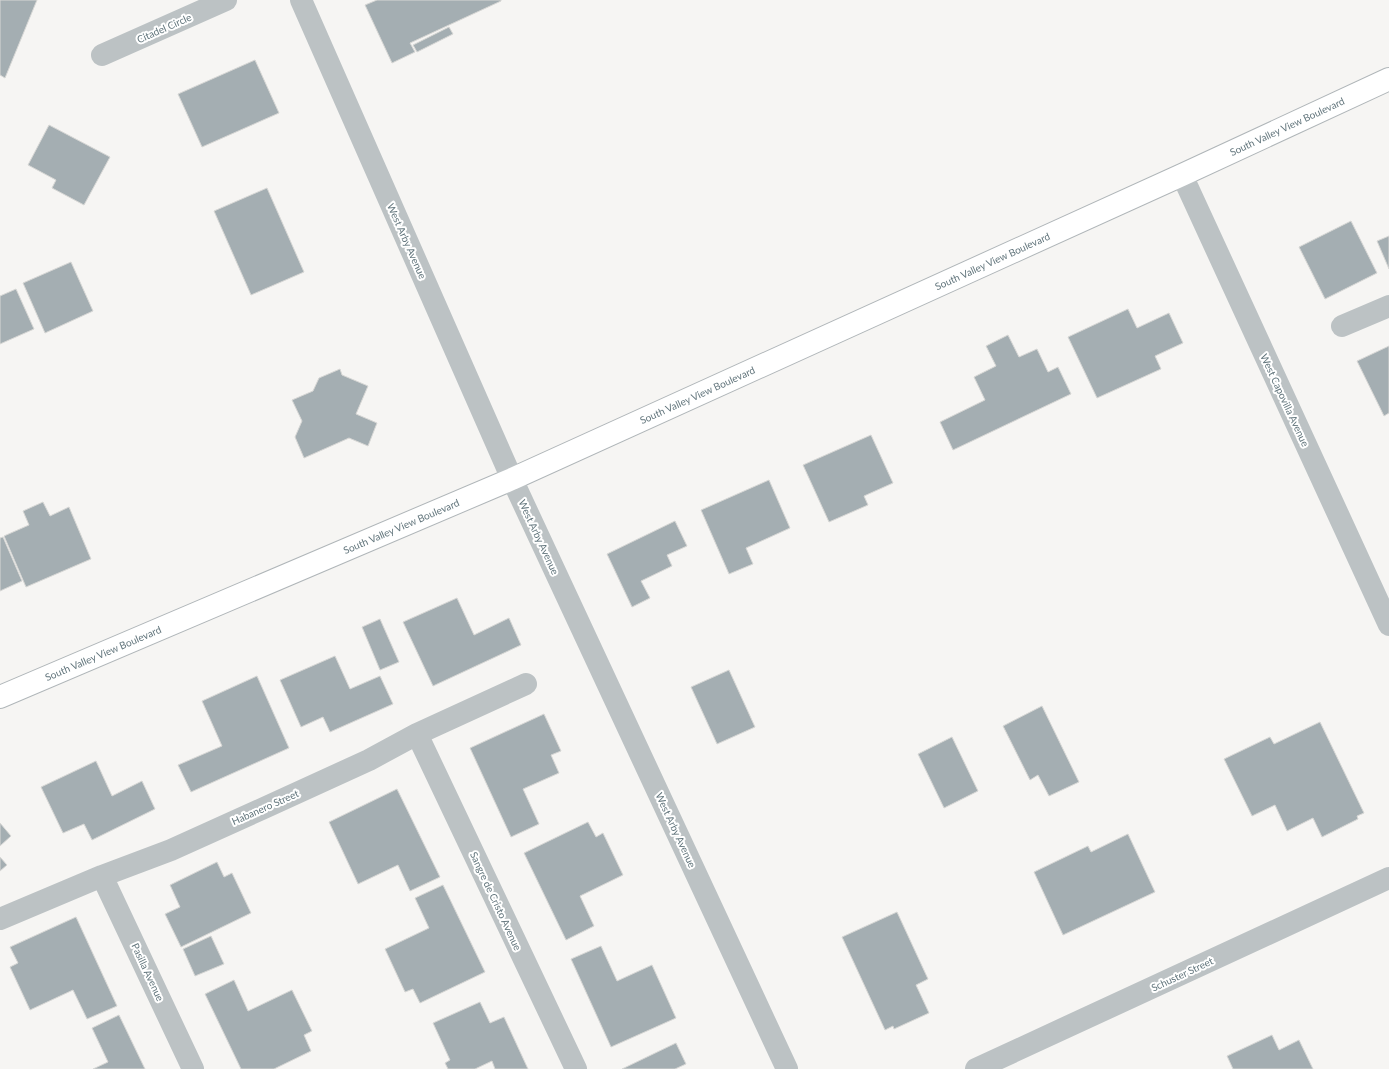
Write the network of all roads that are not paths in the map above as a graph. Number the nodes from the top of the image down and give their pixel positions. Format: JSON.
{"nodes":[{"id":1,"x":226,"y":0,"type":"edge"},
{"id":2,"x":300,"y":0,"type":"edge"},
{"id":3,"x":102,"y":55,"type":"dead end"},
{"id":4,"x":1389,"y":79,"type":"edge"},
{"id":5,"x":1182,"y":175,"type":"junction"},
{"id":6,"x":1389,"y":306,"type":"edge"},
{"id":7,"x":1342,"y":326,"type":"dead end"},
{"id":8,"x":512,"y":479,"type":"junction"},
{"id":9,"x":1389,"y":625,"type":"edge"},
{"id":10,"x":526,"y":684,"type":"dead end"},
{"id":11,"x":0,"y":696,"type":"edge"},
{"id":12,"x":417,"y":734,"type":"junction"},
{"id":13,"x":102,"y":876,"type":"junction"},
{"id":14,"x":1389,"y":878,"type":"edge"},
{"id":15,"x":0,"y":919,"type":"edge"},
{"id":16,"x":193,"y":1069,"type":"edge"},
{"id":17,"x":576,"y":1069,"type":"edge"},
{"id":18,"x":787,"y":1069,"type":"edge"},
{"id":19,"x":976,"y":1069,"type":"edge"}],
"edges":[{"from":1,"to":3,"type":"street","name":"Citadel Circle"},
{"from":2,"to":8,"type":"street","name":"West Arby Avenue"},
{"from":4,"to":5,"type":"main road","name":"South Valley View Boulevard"},
{"from":5,"to":8,"type":"main road","name":"South Valley View Boulevard"},
{"from":5,"to":9,"type":"street","name":"West Capovilla Avenue"},
{"from":6,"to":7,"type":"street"},
{"from":8,"to":11,"type":"main road","name":"South Valley View Boulevard"},
{"from":8,"to":18,"type":"street","name":"West Arby Avenue"},
{"from":10,"to":12,"type":"street","name":"Habanero Street"},
{"from":12,"to":13,"type":"street","name":"Habanero Street"},
{"from":12,"to":17,"type":"street","name":"Sangre de Cristo Avenue"},
{"from":13,"to":15,"type":"street","name":"Habanero Street"},
{"from":13,"to":16,"type":"street","name":"Pasilla Avenue"},
{"from":14,"to":19,"type":"street","name":"Schuster Street"}]}
